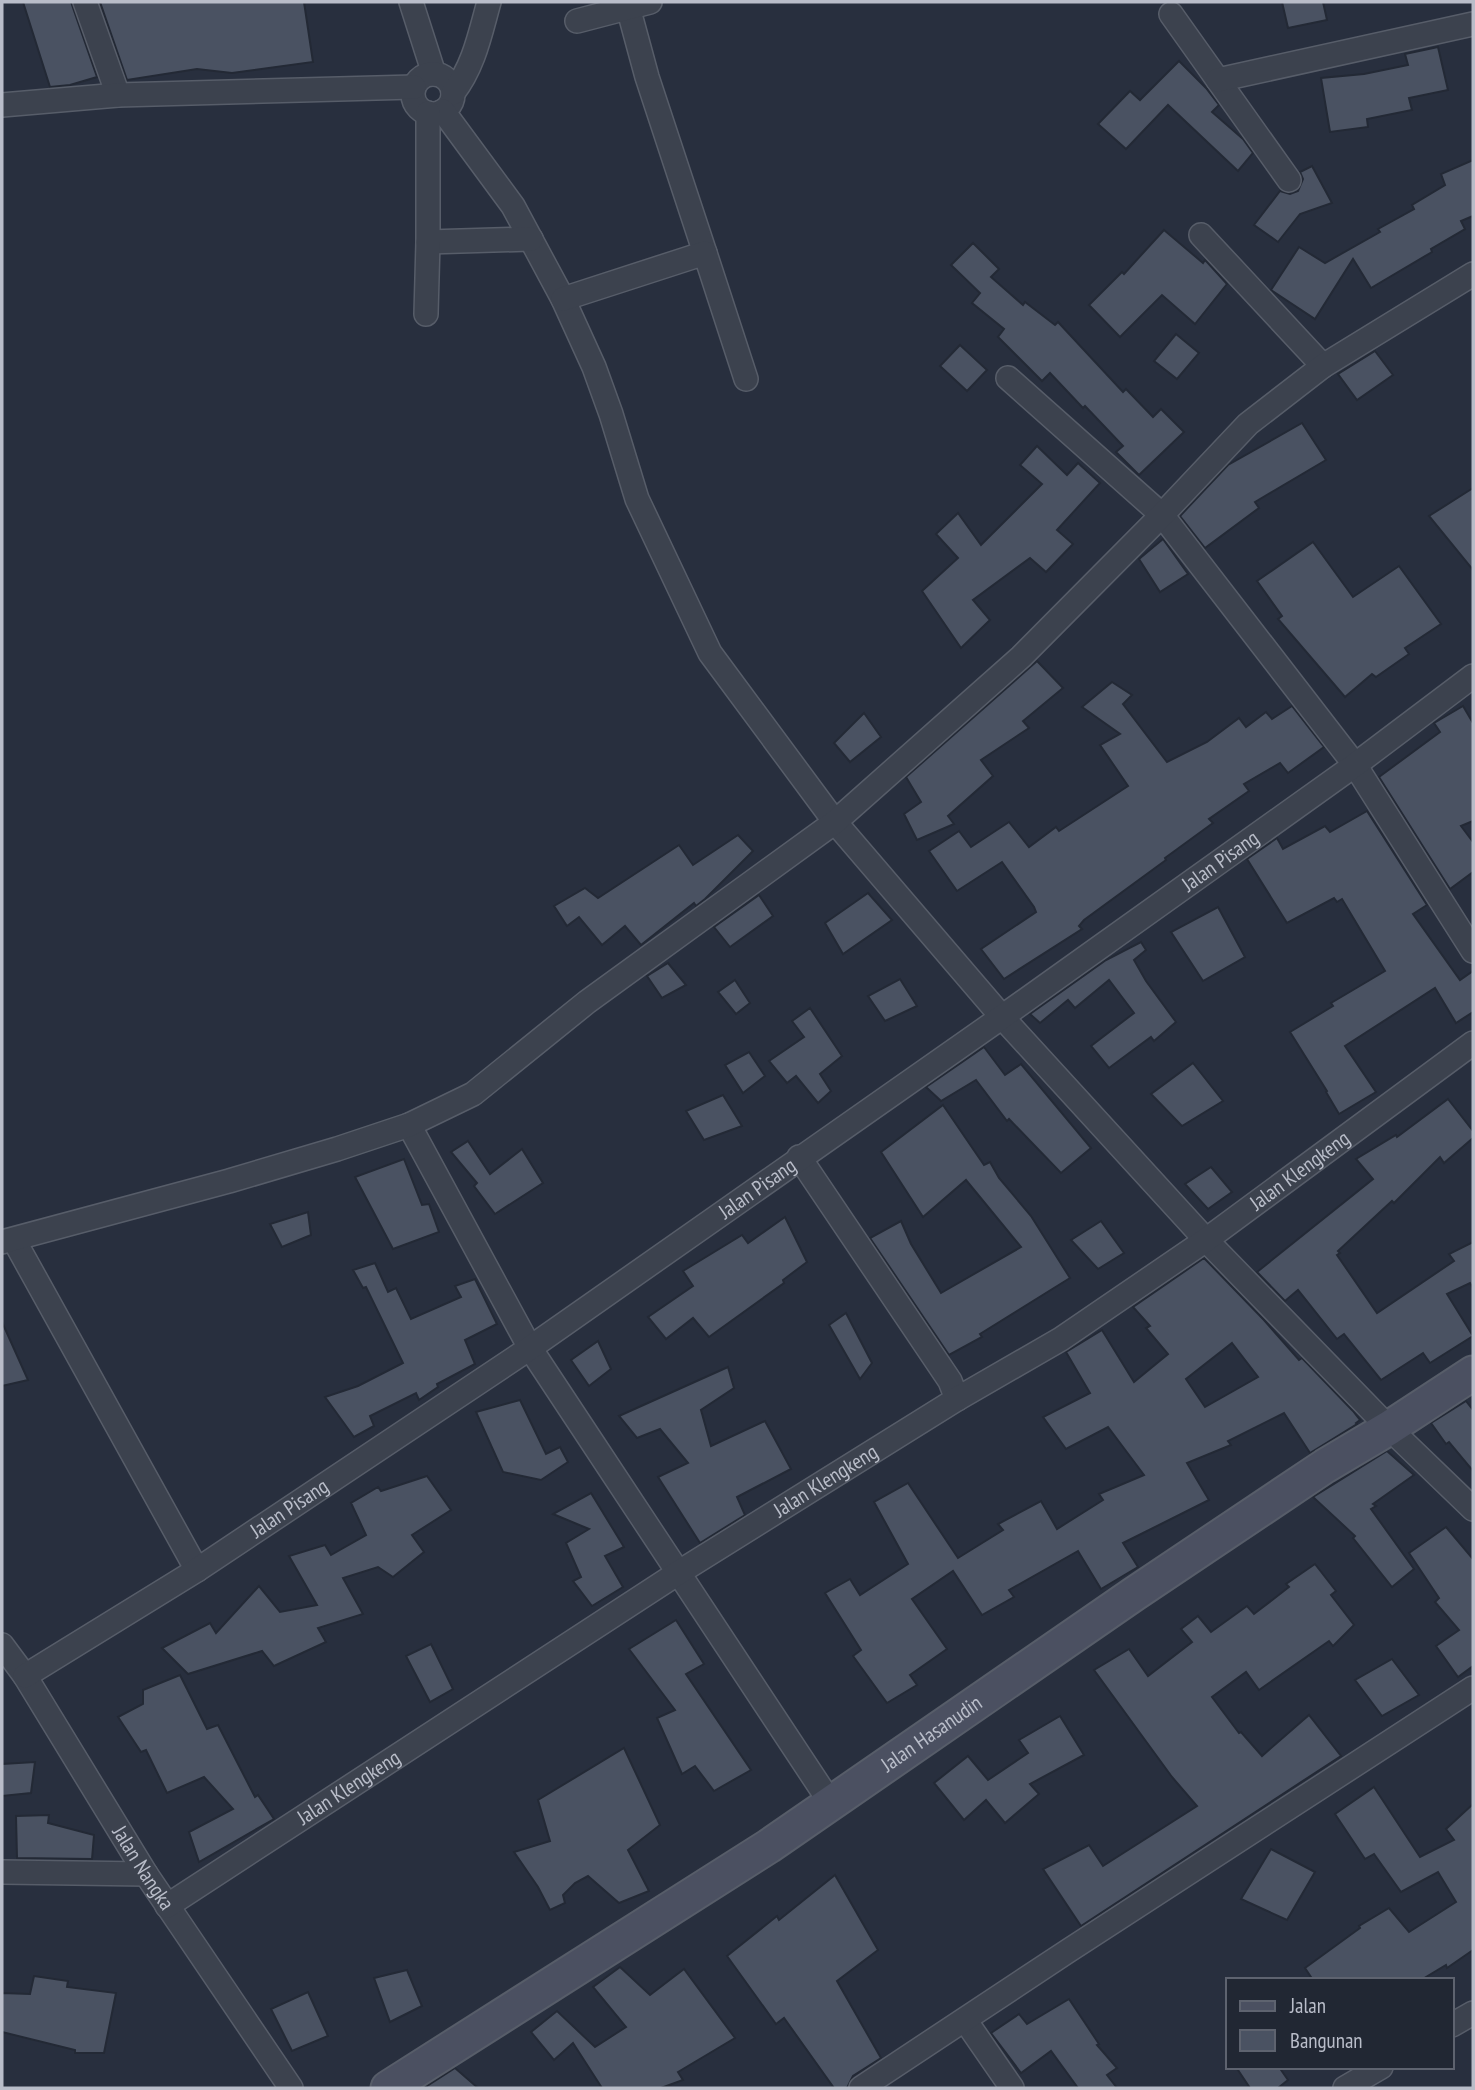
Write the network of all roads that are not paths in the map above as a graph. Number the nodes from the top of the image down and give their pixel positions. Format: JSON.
{"nodes":[{"id":1,"x":85,"y":2,"type":"edge"},
{"id":2,"x":411,"y":2,"type":"edge"},
{"id":3,"x":489,"y":2,"type":"edge"},
{"id":4,"x":639,"y":5,"type":"edge"},
{"id":5,"x":1171,"y":14,"type":"dead end"},
{"id":6,"x":577,"y":21,"type":"dead end"},
{"id":7,"x":1473,"y":24,"type":"edge"},
{"id":8,"x":433,"y":74,"type":"junction"},
{"id":9,"x":1218,"y":80,"type":"junction"},
{"id":10,"x":414,"y":87,"type":"junction"},
{"id":11,"x":118,"y":95,"type":"junction"},
{"id":12,"x":2,"y":105,"type":"edge"},
{"id":13,"x":441,"y":106,"type":"junction"},
{"id":14,"x":1289,"y":180,"type":"dead end"},
{"id":15,"x":1201,"y":235,"type":"dead end"},
{"id":16,"x":531,"y":239,"type":"junction"},
{"id":17,"x":428,"y":242,"type":"junction"},
{"id":18,"x":705,"y":253,"type":"junction"},
{"id":19,"x":1473,"y":274,"type":"edge"},
{"id":20,"x":564,"y":299,"type":"junction"},
{"id":21,"x":426,"y":314,"type":"dead end"},
{"id":22,"x":1323,"y":366,"type":"junction"},
{"id":23,"x":1008,"y":378,"type":"dead end"},
{"id":24,"x":746,"y":379,"type":"dead end"},
{"id":25,"x":1163,"y":515,"type":"junction"},
{"id":26,"x":1473,"y":676,"type":"edge"},
{"id":27,"x":1355,"y":765,"type":"junction"},
{"id":28,"x":835,"y":822,"type":"junction"},
{"id":29,"x":1473,"y":950,"type":"edge"},
{"id":30,"x":1002,"y":1017,"type":"junction"},
{"id":31,"x":1473,"y":1043,"type":"edge"},
{"id":32,"x":409,"y":1125,"type":"junction"},
{"id":33,"x":799,"y":1157,"type":"junction"},
{"id":34,"x":1206,"y":1240,"type":"junction"},
{"id":35,"x":8,"y":1241,"type":"edge"},
{"id":36,"x":530,"y":1348,"type":"junction"},
{"id":37,"x":1473,"y":1373,"type":"edge"},
{"id":38,"x":957,"y":1399,"type":"junction"},
{"id":39,"x":1390,"y":1428,"type":"junction"},
{"id":40,"x":1473,"y":1509,"type":"edge"},
{"id":41,"x":197,"y":1570,"type":"junction"},
{"id":42,"x":678,"y":1573,"type":"junction"},
{"id":43,"x":2,"y":1645,"type":"edge"},
{"id":44,"x":25,"y":1676,"type":"junction"},
{"id":45,"x":1473,"y":1688,"type":"edge"},
{"id":46,"x":830,"y":1802,"type":"junction"},
{"id":47,"x":2,"y":1872,"type":"edge"},
{"id":48,"x":146,"y":1874,"type":"junction"},
{"id":49,"x":167,"y":1906,"type":"junction"},
{"id":50,"x":1473,"y":2013,"type":"edge"},
{"id":51,"x":965,"y":2020,"type":"junction"},
{"id":52,"x":1454,"y":2024,"type":"edge"},
{"id":53,"x":1378,"y":2069,"type":"edge"},
{"id":54,"x":290,"y":2088,"type":"edge"},
{"id":55,"x":388,"y":2088,"type":"edge"},
{"id":56,"x":861,"y":2088,"type":"edge"},
{"id":57,"x":1012,"y":2088,"type":"edge"},
{"id":58,"x":1345,"y":2088,"type":"edge"}],
"edges":[{"from":1,"to":11,"type":"street"},
{"from":2,"to":8,"type":"street"},
{"from":3,"to":13,"type":"street"},
{"from":4,"to":6,"type":"street"},
{"from":4,"to":18,"type":"street"},
{"from":5,"to":9,"type":"street"},
{"from":7,"to":9,"type":"street"},
{"from":8,"to":10,"type":"street"},
{"from":8,"to":13,"type":"street"},
{"from":9,"to":14,"type":"street"},
{"from":10,"to":11,"type":"street"},
{"from":10,"to":13,"type":"street"},
{"from":11,"to":12,"type":"street"},
{"from":13,"to":16,"type":"street"},
{"from":13,"to":17,"type":"street"},
{"from":15,"to":22,"type":"street"},
{"from":16,"to":17,"type":"street"},
{"from":16,"to":20,"type":"street"},
{"from":17,"to":21,"type":"street"},
{"from":18,"to":20,"type":"street"},
{"from":18,"to":24,"type":"street"},
{"from":19,"to":22,"type":"street"},
{"from":20,"to":28,"type":"street"},
{"from":22,"to":25,"type":"street"},
{"from":23,"to":25,"type":"street"},
{"from":25,"to":27,"type":"street"},
{"from":25,"to":28,"type":"street"},
{"from":26,"to":27,"type":"street","name":"Jalan Pisang"},
{"from":27,"to":29,"type":"street"},
{"from":27,"to":30,"type":"street","name":"Jalan Pisang"},
{"from":28,"to":30,"type":"street"},
{"from":28,"to":32,"type":"street"},
{"from":30,"to":33,"type":"street","name":"Jalan Pisang"},
{"from":30,"to":34,"type":"street"},
{"from":31,"to":34,"type":"street","name":"Jalan Klengkeng"},
{"from":32,"to":35,"type":"street"},
{"from":32,"to":36,"type":"street"},
{"from":33,"to":36,"type":"street","name":"Jalan Pisang"},
{"from":33,"to":38,"type":"street"},
{"from":34,"to":38,"type":"street","name":"Jalan Klengkeng"},
{"from":34,"to":39,"type":"street"},
{"from":35,"to":41,"type":"street"},
{"from":36,"to":41,"type":"street","name":"Jalan Pisang"},
{"from":36,"to":42,"type":"street"},
{"from":37,"to":39,"type":"main road","name":"Jalan Hasanudin"},
{"from":38,"to":42,"type":"street","name":"Jalan Klengkeng"},
{"from":39,"to":40,"type":"street"},
{"from":39,"to":46,"type":"main road","name":"Jalan Hasanudin"},
{"from":41,"to":44,"type":"street","name":"Jalan Pisang"},
{"from":42,"to":46,"type":"street"},
{"from":42,"to":49,"type":"street","name":"Jalan Klengkeng"},
{"from":43,"to":44,"type":"street","name":"Jalan Nangka"},
{"from":44,"to":48,"type":"street","name":"Jalan Nangka"},
{"from":45,"to":51,"type":"street"},
{"from":46,"to":55,"type":"main road","name":"Jalan Hasanudin"},
{"from":47,"to":48,"type":"street"},
{"from":48,"to":49,"type":"street","name":"Jalan Nangka"},
{"from":49,"to":54,"type":"street","name":"Jalan Nangka"},
{"from":50,"to":52,"type":"street"},
{"from":51,"to":56,"type":"street"},
{"from":51,"to":57,"type":"street"},
{"from":53,"to":58,"type":"street"}]}
